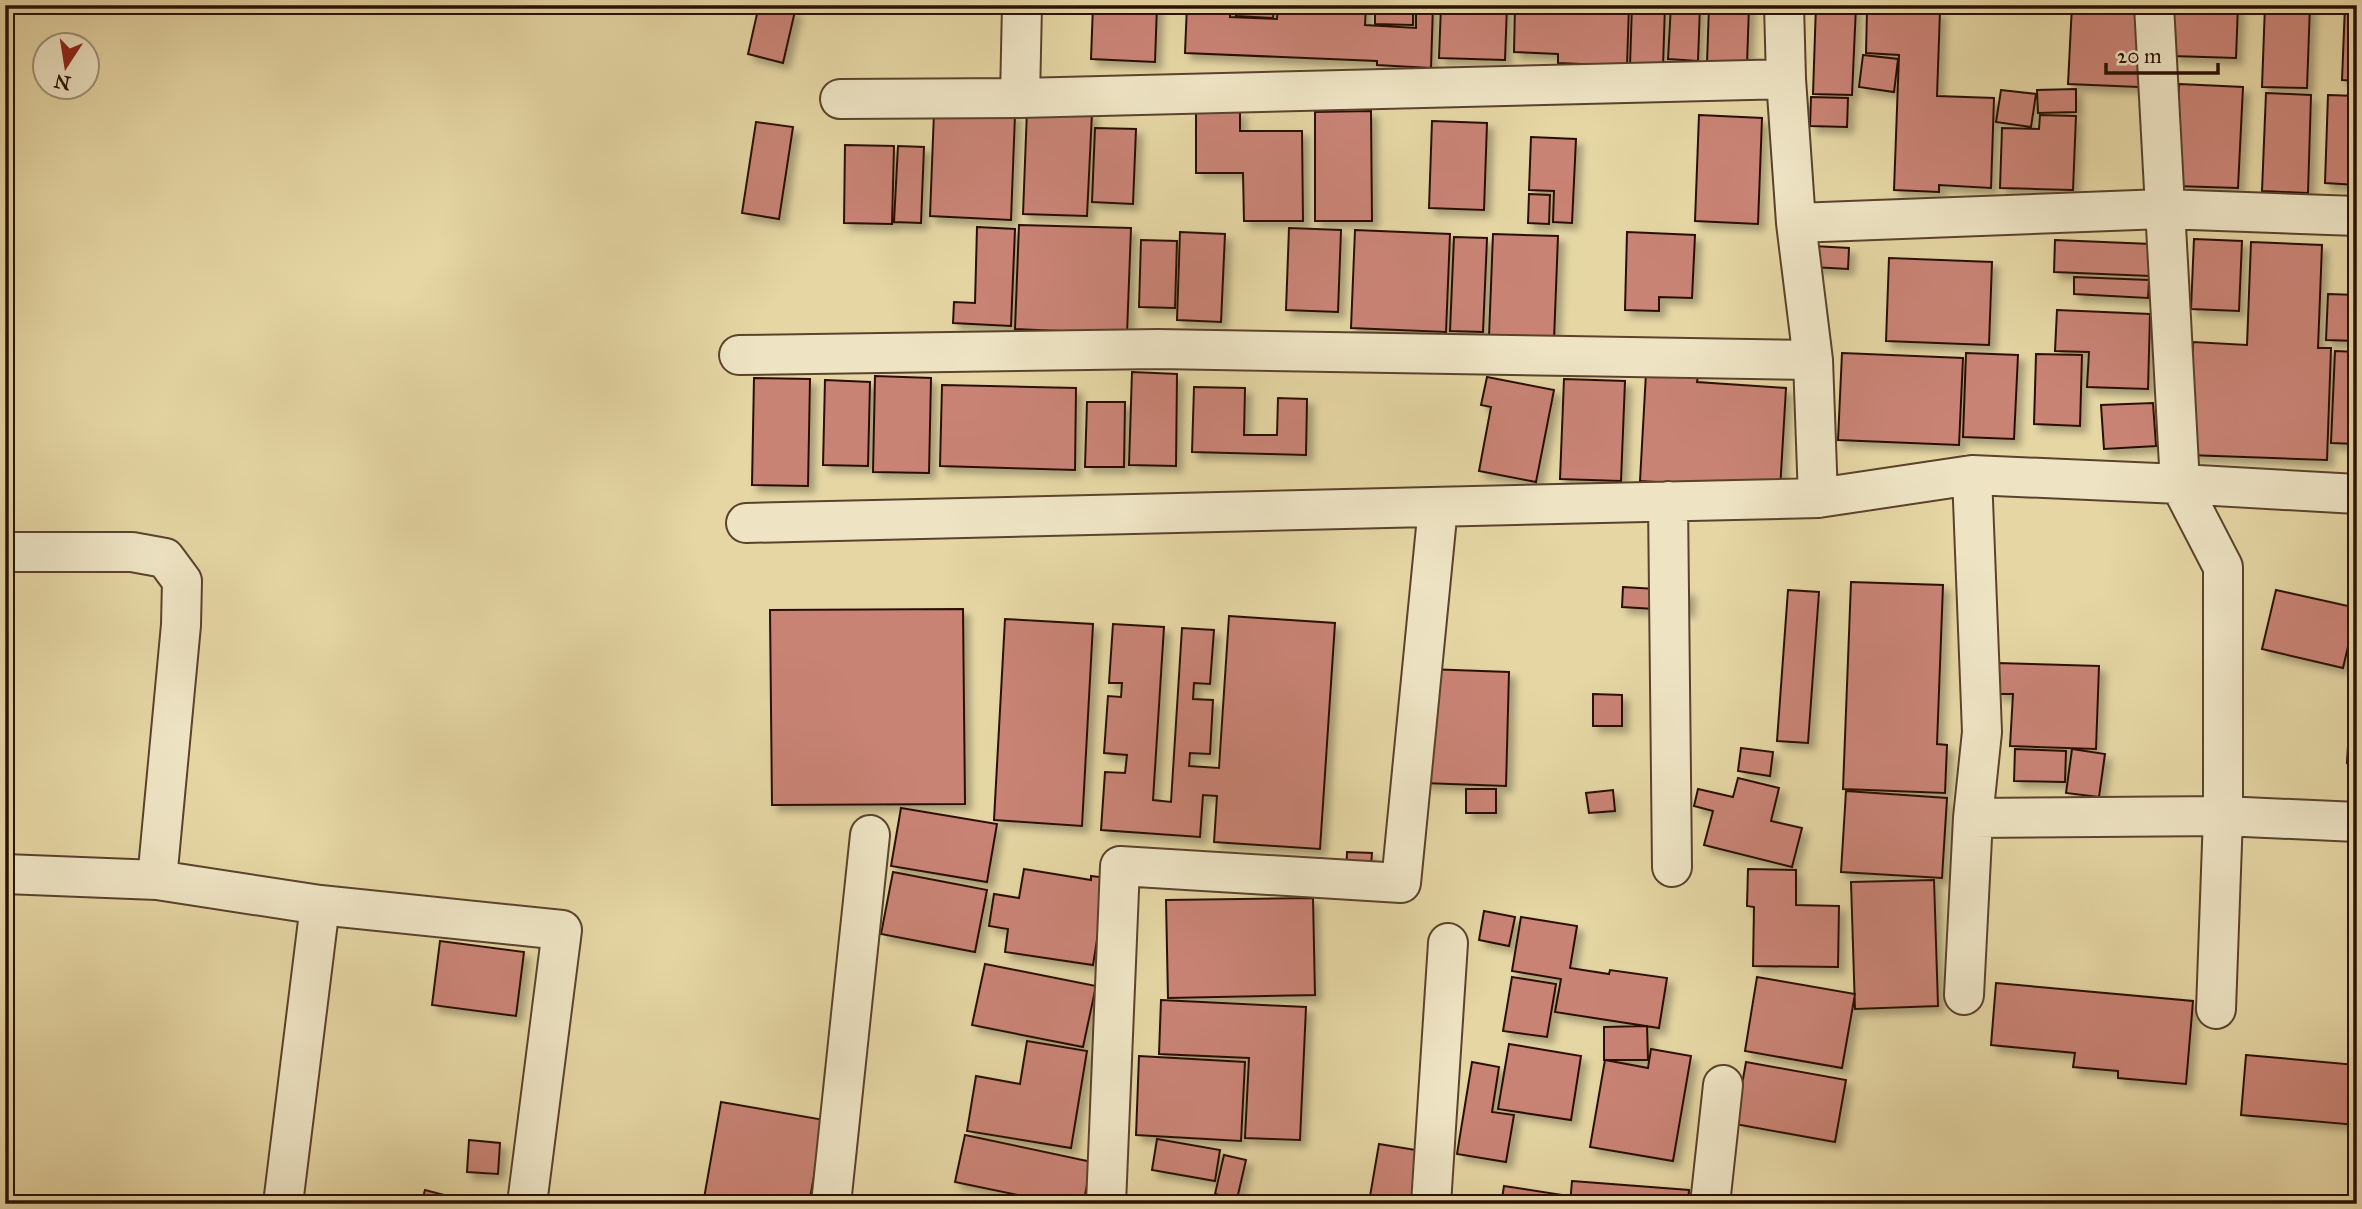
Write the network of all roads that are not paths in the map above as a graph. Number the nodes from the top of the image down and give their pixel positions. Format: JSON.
{"nodes":[{"id":1,"x":1022,"y":5,"type":"edge"},
{"id":2,"x":1784,"y":5,"type":"edge"},
{"id":3,"x":2154,"y":5,"type":"edge"},
{"id":4,"x":1786,"y":79,"type":"junction"},
{"id":5,"x":1020,"y":98,"type":"junction"},
{"id":6,"x":840,"y":99,"type":"dead end"},
{"id":7,"x":2163,"y":209,"type":"junction"},
{"id":8,"x":2357,"y":216,"type":"edge"},
{"id":9,"x":1796,"y":223,"type":"junction"},
{"id":10,"x":739,"y":355,"type":"dead end"},
{"id":11,"x":1814,"y":360,"type":"junction"},
{"id":12,"x":1972,"y":475,"type":"junction"},
{"id":13,"x":2180,"y":484,"type":"junction"},
{"id":14,"x":2357,"y":494,"type":"edge"},
{"id":15,"x":1818,"y":498,"type":"junction"},
{"id":16,"x":1668,"y":501,"type":"junction"},
{"id":17,"x":1438,"y":507,"type":"junction"},
{"id":18,"x":746,"y":523,"type":"dead end"},
{"id":19,"x":5,"y":552,"type":"edge"},
{"id":20,"x":2223,"y":816,"type":"junction"},
{"id":21,"x":1973,"y":818,"type":"junction"},
{"id":22,"x":2357,"y":822,"type":"edge"},
{"id":23,"x":870,"y":835,"type":"dead end"},
{"id":24,"x":1672,"y":867,"type":"dead end"},
{"id":25,"x":5,"y":874,"type":"edge"},
{"id":26,"x":157,"y":880,"type":"junction"},
{"id":27,"x":320,"y":905,"type":"junction"},
{"id":28,"x":1448,"y":943,"type":"dead end"},
{"id":29,"x":1964,"y":995,"type":"dead end"},
{"id":30,"x":2216,"y":1009,"type":"dead end"},
{"id":31,"x":1723,"y":1085,"type":"dead end"},
{"id":32,"x":283,"y":1204,"type":"edge"},
{"id":33,"x":527,"y":1204,"type":"edge"},
{"id":34,"x":831,"y":1204,"type":"edge"},
{"id":35,"x":1107,"y":1204,"type":"edge"},
{"id":36,"x":1430,"y":1204,"type":"edge"},
{"id":37,"x":1710,"y":1204,"type":"edge"}],
"edges":[{"from":1,"to":5,"type":"street"},
{"from":2,"to":4,"type":"street"},
{"from":3,"to":7,"type":"street"},
{"from":4,"to":5,"type":"street"},
{"from":4,"to":9,"type":"street"},
{"from":5,"to":6,"type":"street"},
{"from":7,"to":8,"type":"street"},
{"from":7,"to":9,"type":"street"},
{"from":7,"to":13,"type":"street"},
{"from":9,"to":11,"type":"street"},
{"from":10,"to":11,"type":"street"},
{"from":11,"to":15,"type":"street"},
{"from":12,"to":13,"type":"street"},
{"from":12,"to":15,"type":"street"},
{"from":12,"to":21,"type":"street"},
{"from":13,"to":14,"type":"street"},
{"from":13,"to":20,"type":"street"},
{"from":15,"to":16,"type":"street"},
{"from":16,"to":17,"type":"street"},
{"from":16,"to":24,"type":"street"},
{"from":17,"to":18,"type":"street"},
{"from":17,"to":35,"type":"street"},
{"from":19,"to":26,"type":"street"},
{"from":20,"to":21,"type":"street"},
{"from":20,"to":22,"type":"street"},
{"from":20,"to":30,"type":"street"},
{"from":21,"to":29,"type":"street"},
{"from":23,"to":34,"type":"street"},
{"from":25,"to":26,"type":"street"},
{"from":26,"to":27,"type":"street"},
{"from":27,"to":32,"type":"street"},
{"from":27,"to":33,"type":"street"},
{"from":28,"to":36,"type":"street"},
{"from":31,"to":37,"type":"street"}]}
